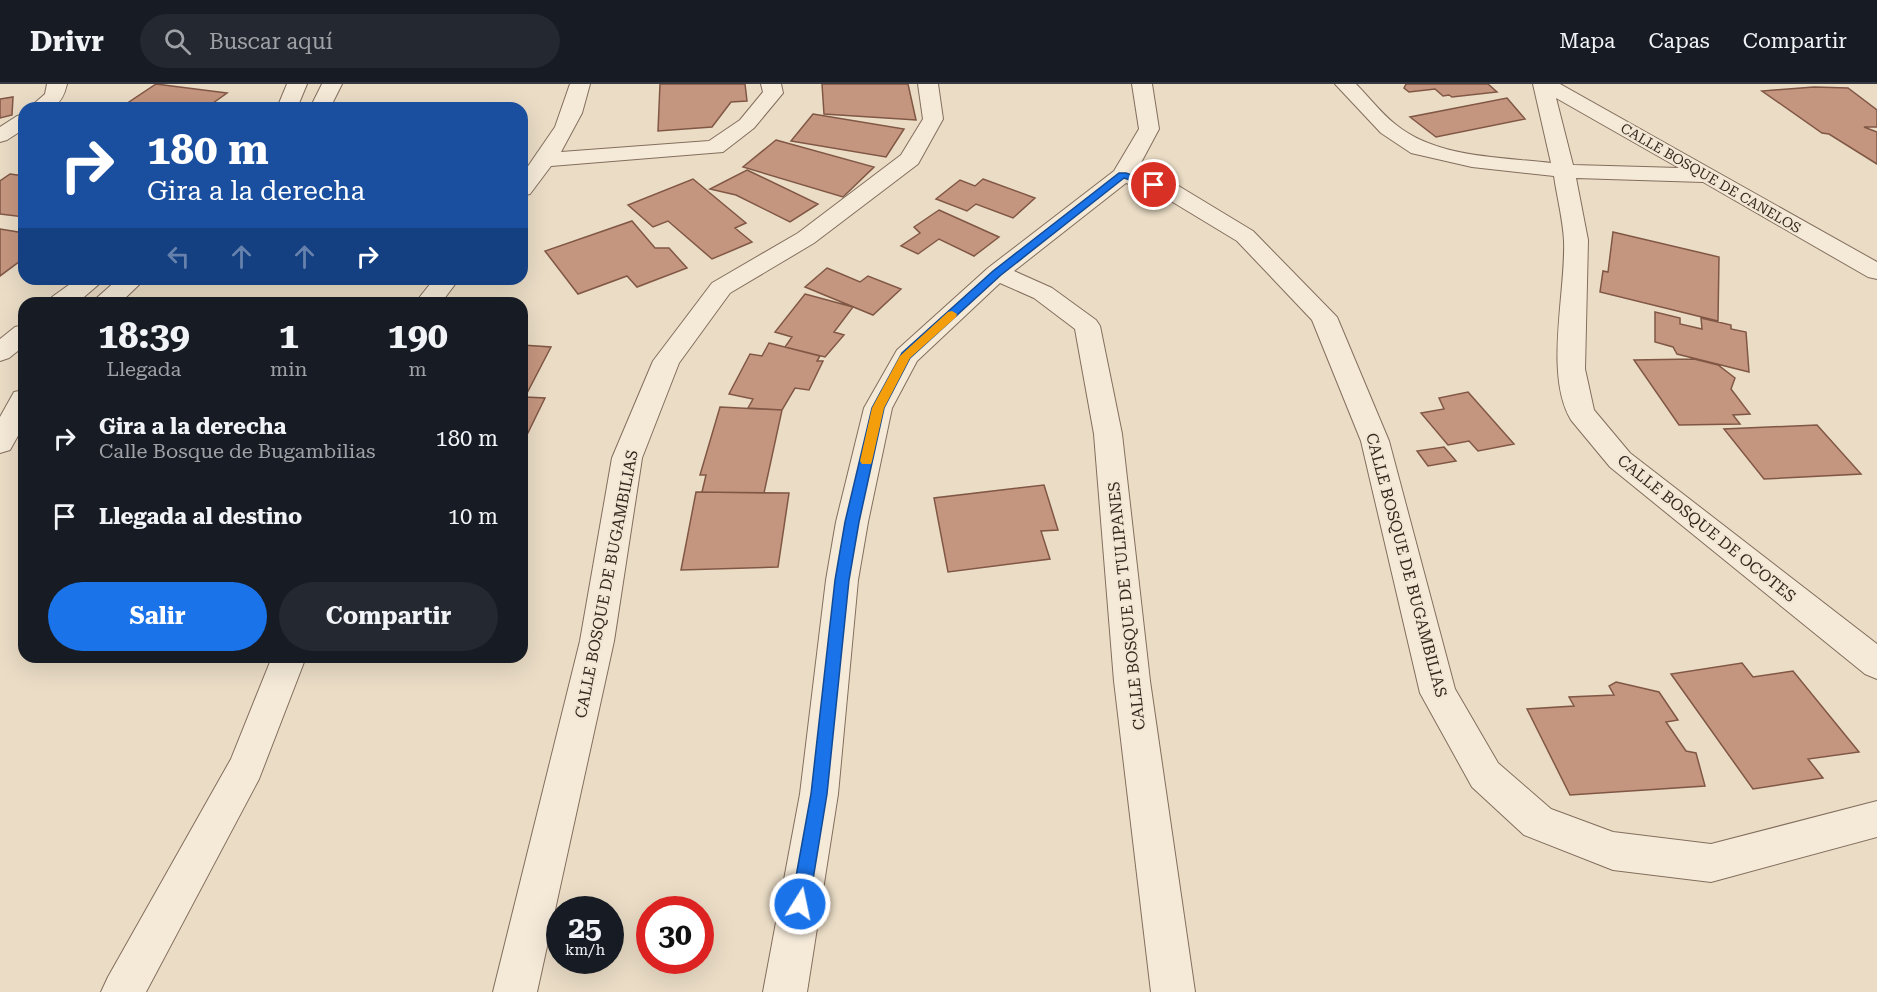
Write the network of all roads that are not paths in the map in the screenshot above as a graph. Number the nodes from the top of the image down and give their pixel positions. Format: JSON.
{"nodes":[{"id":1,"x":57,"y":84,"type":"edge"},
{"id":2,"x":297,"y":84,"type":"edge"},
{"id":3,"x":332,"y":84,"type":"edge"},
{"id":4,"x":580,"y":84,"type":"edge"},
{"id":5,"x":771,"y":84,"type":"edge"},
{"id":6,"x":928,"y":84,"type":"edge"},
{"id":7,"x":1142,"y":84,"type":"edge"},
{"id":8,"x":1345,"y":84,"type":"edge"},
{"id":9,"x":1545,"y":84,"type":"edge"},
{"id":10,"x":46,"y":102,"type":"edge"},
{"id":11,"x":290,"y":102,"type":"edge"},
{"id":12,"x":323,"y":102,"type":"edge"},
{"id":13,"x":18,"y":124,"type":"edge"},
{"id":14,"x":0,"y":136,"type":"edge"},
{"id":15,"x":547,"y":160,"type":"junction"},
{"id":16,"x":1564,"y":171,"type":"junction"},
{"id":17,"x":1123,"y":175,"type":"junction"},
{"id":18,"x":1709,"y":176,"type":"junction"},
{"id":19,"x":528,"y":182,"type":"edge"},
{"id":20,"x":1877,"y":272,"type":"edge"},
{"id":21,"x":997,"y":273,"type":"junction"},
{"id":22,"x":85,"y":285,"type":"edge"},
{"id":23,"x":126,"y":285,"type":"edge"},
{"id":24,"x":442,"y":285,"type":"edge"},
{"id":25,"x":69,"y":297,"type":"edge"},
{"id":26,"x":111,"y":297,"type":"edge"},
{"id":27,"x":433,"y":297,"type":"edge"},
{"id":28,"x":18,"y":338,"type":"edge"},
{"id":29,"x":0,"y":352,"type":"edge"},
{"id":30,"x":18,"y":410,"type":"edge"},
{"id":31,"x":0,"y":443,"type":"edge"},
{"id":32,"x":287,"y":663,"type":"edge"},
{"id":33,"x":1877,"y":664,"type":"edge"},
{"id":34,"x":1877,"y":819,"type":"edge"},
{"id":35,"x":123,"y":992,"type":"edge"},
{"id":36,"x":515,"y":992,"type":"edge"},
{"id":37,"x":785,"y":992,"type":"edge"},
{"id":38,"x":1173,"y":992,"type":"edge"}],
"edges":[{"from":1,"to":10,"type":"street"},
{"from":2,"to":11,"type":"street"},
{"from":3,"to":12,"type":"street"},
{"from":4,"to":15,"type":"street"},
{"from":5,"to":15,"type":"street"},
{"from":6,"to":36,"type":"street","name":"CALLE BOSQUE DE BUGAMBILIAS"},
{"from":7,"to":17,"type":"street"},
{"from":8,"to":16,"type":"street"},
{"from":9,"to":16,"type":"street","name":"CALLE BOSQUE DE OCOTES"},
{"from":9,"to":18,"type":"street","name":"CALLE BOSQUE DE CANELOS"},
{"from":13,"to":14,"type":"street"},
{"from":15,"to":19,"type":"street"},
{"from":16,"to":18,"type":"street"},
{"from":16,"to":33,"type":"street","name":"CALLE BOSQUE DE OCOTES"},
{"from":17,"to":21,"type":"street"},
{"from":17,"to":34,"type":"street","name":"CALLE BOSQUE DE BUGAMBILIAS"},
{"from":18,"to":20,"type":"street","name":"CALLE BOSQUE DE CANELOS"},
{"from":21,"to":37,"type":"street"},
{"from":21,"to":38,"type":"street","name":"CALLE BOSQUE DE TULIPANES"},
{"from":22,"to":25,"type":"street"},
{"from":23,"to":26,"type":"street"},
{"from":24,"to":27,"type":"street"},
{"from":28,"to":29,"type":"street"},
{"from":30,"to":31,"type":"street"},
{"from":32,"to":35,"type":"street"}]}
